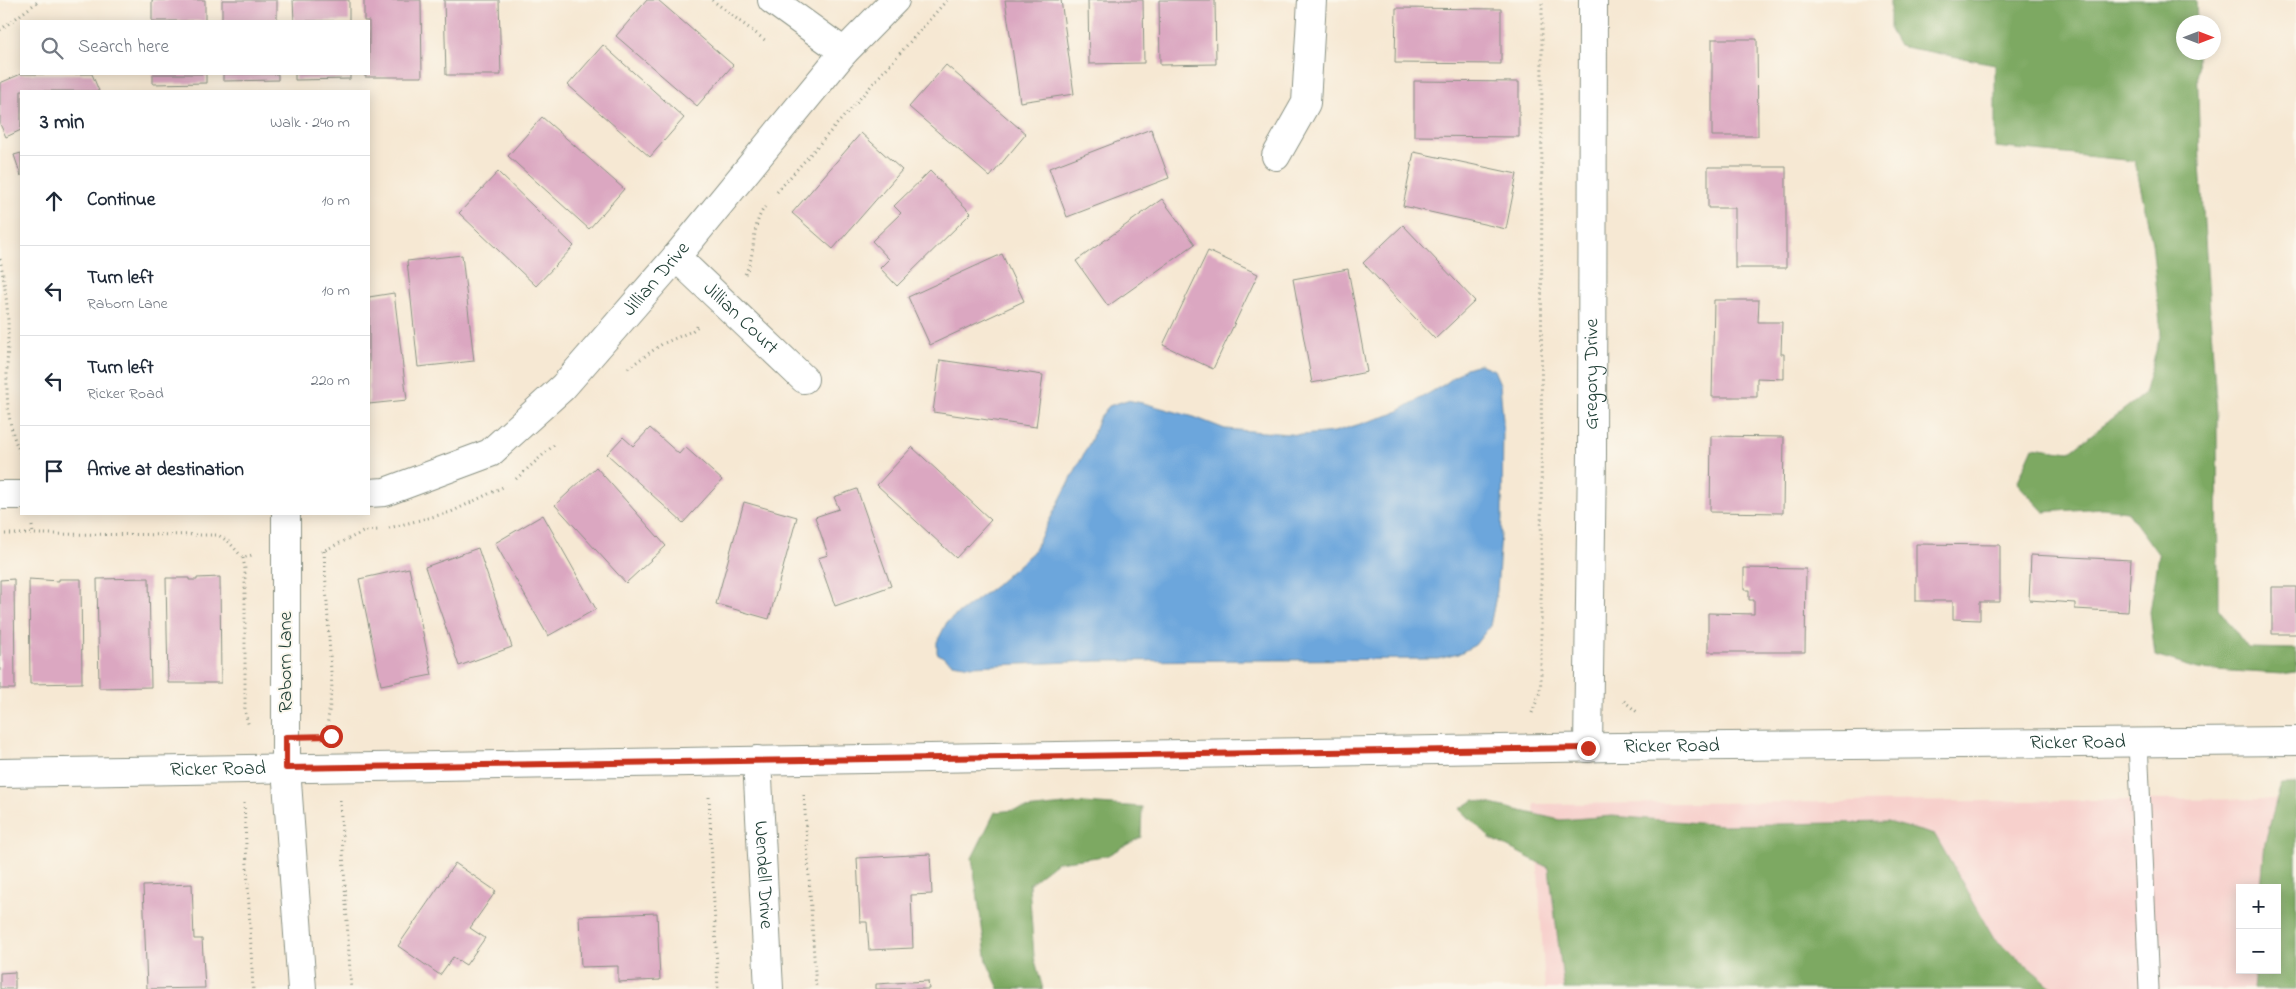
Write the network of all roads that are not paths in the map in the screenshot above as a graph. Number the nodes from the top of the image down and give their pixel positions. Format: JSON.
{"nodes":[{"id":1,"x":772,"y":0,"type":"edge"},
{"id":2,"x":895,"y":0,"type":"edge"},
{"id":3,"x":1312,"y":0,"type":"edge"},
{"id":4,"x":1593,"y":0,"type":"edge"},
{"id":5,"x":844,"y":52,"type":"junction"},
{"id":6,"x":1276,"y":156,"type":"dead end"},
{"id":7,"x":676,"y":257,"type":"junction"},
{"id":8,"x":804,"y":379,"type":"dead end"},
{"id":9,"x":370,"y":493,"type":"edge"},
{"id":10,"x":0,"y":495,"type":"edge"},
{"id":11,"x":20,"y":495,"type":"edge"},
{"id":12,"x":286,"y":515,"type":"edge"},
{"id":13,"x":2296,"y":741,"type":"edge"},
{"id":14,"x":2138,"y":742,"type":"junction"},
{"id":15,"x":1588,"y":748,"type":"junction"},
{"id":16,"x":757,"y":760,"type":"junction"},
{"id":17,"x":286,"y":768,"type":"junction"},
{"id":18,"x":0,"y":773,"type":"edge"},
{"id":19,"x":302,"y":989,"type":"edge"},
{"id":20,"x":769,"y":989,"type":"edge"},
{"id":21,"x":2149,"y":989,"type":"edge"}],
"edges":[{"from":1,"to":5,"type":"street"},
{"from":2,"to":5,"type":"street","name":"Jillian Drive"},
{"from":3,"to":6,"type":"street"},
{"from":4,"to":15,"type":"street","name":"Gregory Drive"},
{"from":5,"to":7,"type":"street","name":"Jillian Drive"},
{"from":7,"to":8,"type":"street","name":"Jillian Court"},
{"from":7,"to":9,"type":"street","name":"Jillian Drive"},
{"from":10,"to":11,"type":"street"},
{"from":12,"to":17,"type":"street","name":"Raborn Lane"},
{"from":13,"to":14,"type":"street","name":"Ricker Road"},
{"from":14,"to":15,"type":"street","name":"Ricker Road"},
{"from":14,"to":21,"type":"lane"},
{"from":15,"to":16,"type":"street","name":"Ricker Road"},
{"from":16,"to":17,"type":"street","name":"Ricker Road"},
{"from":16,"to":20,"type":"street","name":"Wendell Drive"},
{"from":17,"to":18,"type":"street","name":"Ricker Road"},
{"from":17,"to":19,"type":"street","name":"Raborn Lane"}]}
